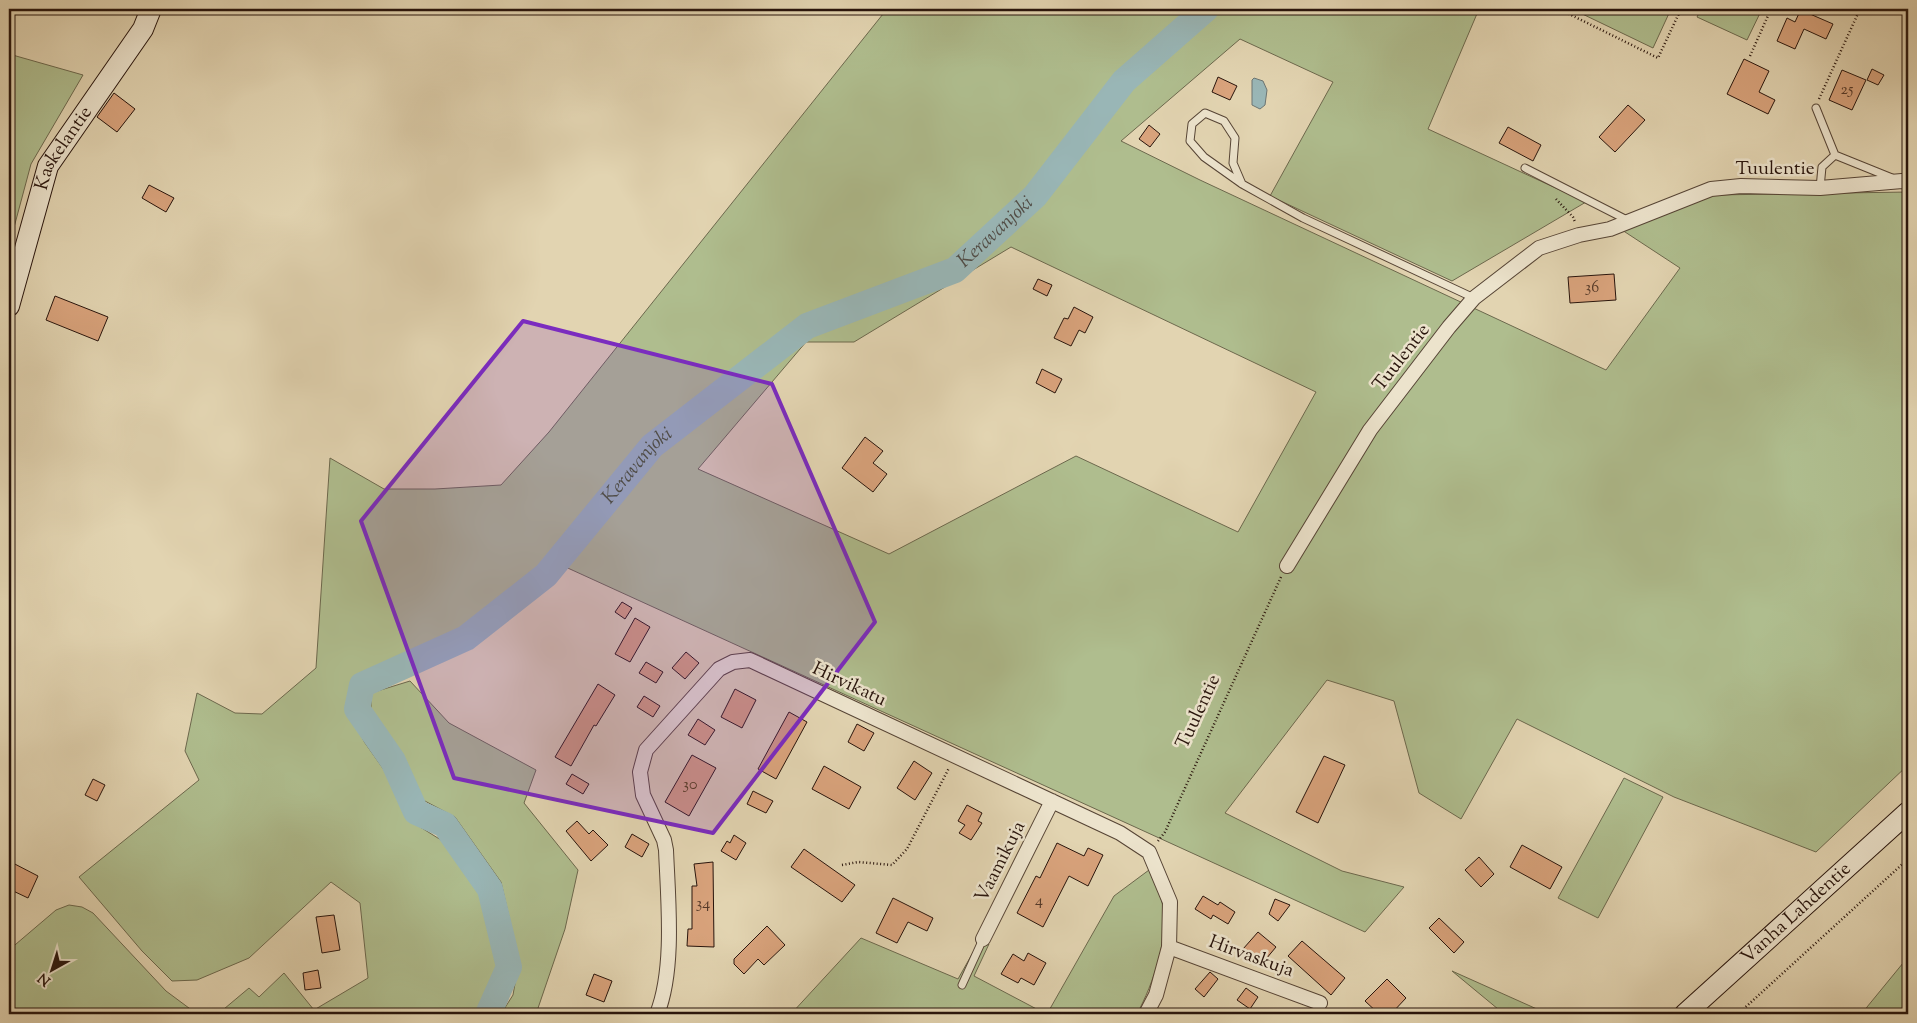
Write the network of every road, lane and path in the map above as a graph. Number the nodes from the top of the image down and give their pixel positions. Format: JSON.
{"nodes":[{"id":1,"x":151,"y":9,"type":"edge"},
{"id":2,"x":1559,"y":9,"type":"edge"},
{"id":3,"x":1680,"y":9,"type":"edge"},
{"id":4,"x":1771,"y":9,"type":"edge"},
{"id":5,"x":1860,"y":9,"type":"edge"},
{"id":6,"x":1750,"y":56,"type":"dead end"},
{"id":7,"x":1816,"y":108,"type":"joint"},
{"id":8,"x":1836,"y":155,"type":"junction"},
{"id":9,"x":1525,"y":168,"type":"dead end"},
{"id":10,"x":1905,"y":182,"type":"edge"},
{"id":11,"x":1242,"y":184,"type":"junction"},
{"id":12,"x":1820,"y":188,"type":"junction"},
{"id":13,"x":1556,"y":199,"type":"dead end"},
{"id":14,"x":1630,"y":222,"type":"junction"},
{"id":15,"x":1580,"y":235,"type":"junction"},
{"id":16,"x":1474,"y":298,"type":"junction"},
{"id":17,"x":9,"y":306,"type":"edge"},
{"id":18,"x":1286,"y":566,"type":"joint"},
{"id":19,"x":955,"y":756,"type":"junction"},
{"id":20,"x":1052,"y":801,"type":"junction"},
{"id":21,"x":1908,"y":812,"type":"edge"},
{"id":22,"x":1149,"y":852,"type":"junction"},
{"id":23,"x":1908,"y":860,"type":"edge"},
{"id":24,"x":842,"y":865,"type":"dead end"},
{"id":25,"x":983,"y":939,"type":"joint"},
{"id":26,"x":1170,"y":947,"type":"junction"},
{"id":27,"x":962,"y":985,"type":"dead end"},
{"id":28,"x":1320,"y":1003,"type":"dead end"},
{"id":29,"x":657,"y":1014,"type":"edge"},
{"id":30,"x":1146,"y":1014,"type":"edge"},
{"id":31,"x":1685,"y":1014,"type":"edge"},
{"id":32,"x":1738,"y":1014,"type":"edge"}],
"edges":[{"from":1,"to":17,"type":"street","name":"Kaskelantie"},
{"from":2,"to":3,"type":"path"},
{"from":4,"to":6,"type":"path"},
{"from":5,"to":7,"type":"path"},
{"from":7,"to":8,"type":"lane"},
{"from":8,"to":10,"type":"lane"},
{"from":8,"to":12,"type":"lane"},
{"from":9,"to":14,"type":"lane"},
{"from":10,"to":12,"type":"street","name":"Tuulentie"},
{"from":11,"to":11,"type":"lane"},
{"from":11,"to":16,"type":"lane"},
{"from":12,"to":14,"type":"street","name":"Tuulentie"},
{"from":13,"to":15,"type":"path"},
{"from":14,"to":15,"type":"street","name":"Tuulentie"},
{"from":15,"to":16,"type":"street","name":"Tuulentie"},
{"from":16,"to":18,"type":"street","name":"Tuulentie"},
{"from":18,"to":22,"type":"path","name":"Tuulentie"},
{"from":19,"to":20,"type":"street","name":"Hirvikatu"},
{"from":19,"to":24,"type":"path"},
{"from":19,"to":29,"type":"street","name":"Hirvikatu"},
{"from":20,"to":22,"type":"street","name":"Hirvikatu"},
{"from":20,"to":25,"type":"street","name":"Vaamikuja"},
{"from":21,"to":31,"type":"street","name":"Vanha Lahdentie"},
{"from":22,"to":26,"type":"street"},
{"from":23,"to":32,"type":"path"},
{"from":25,"to":27,"type":"lane"},
{"from":26,"to":28,"type":"street","name":"Hirvaskuja"},
{"from":26,"to":30,"type":"street"}]}
